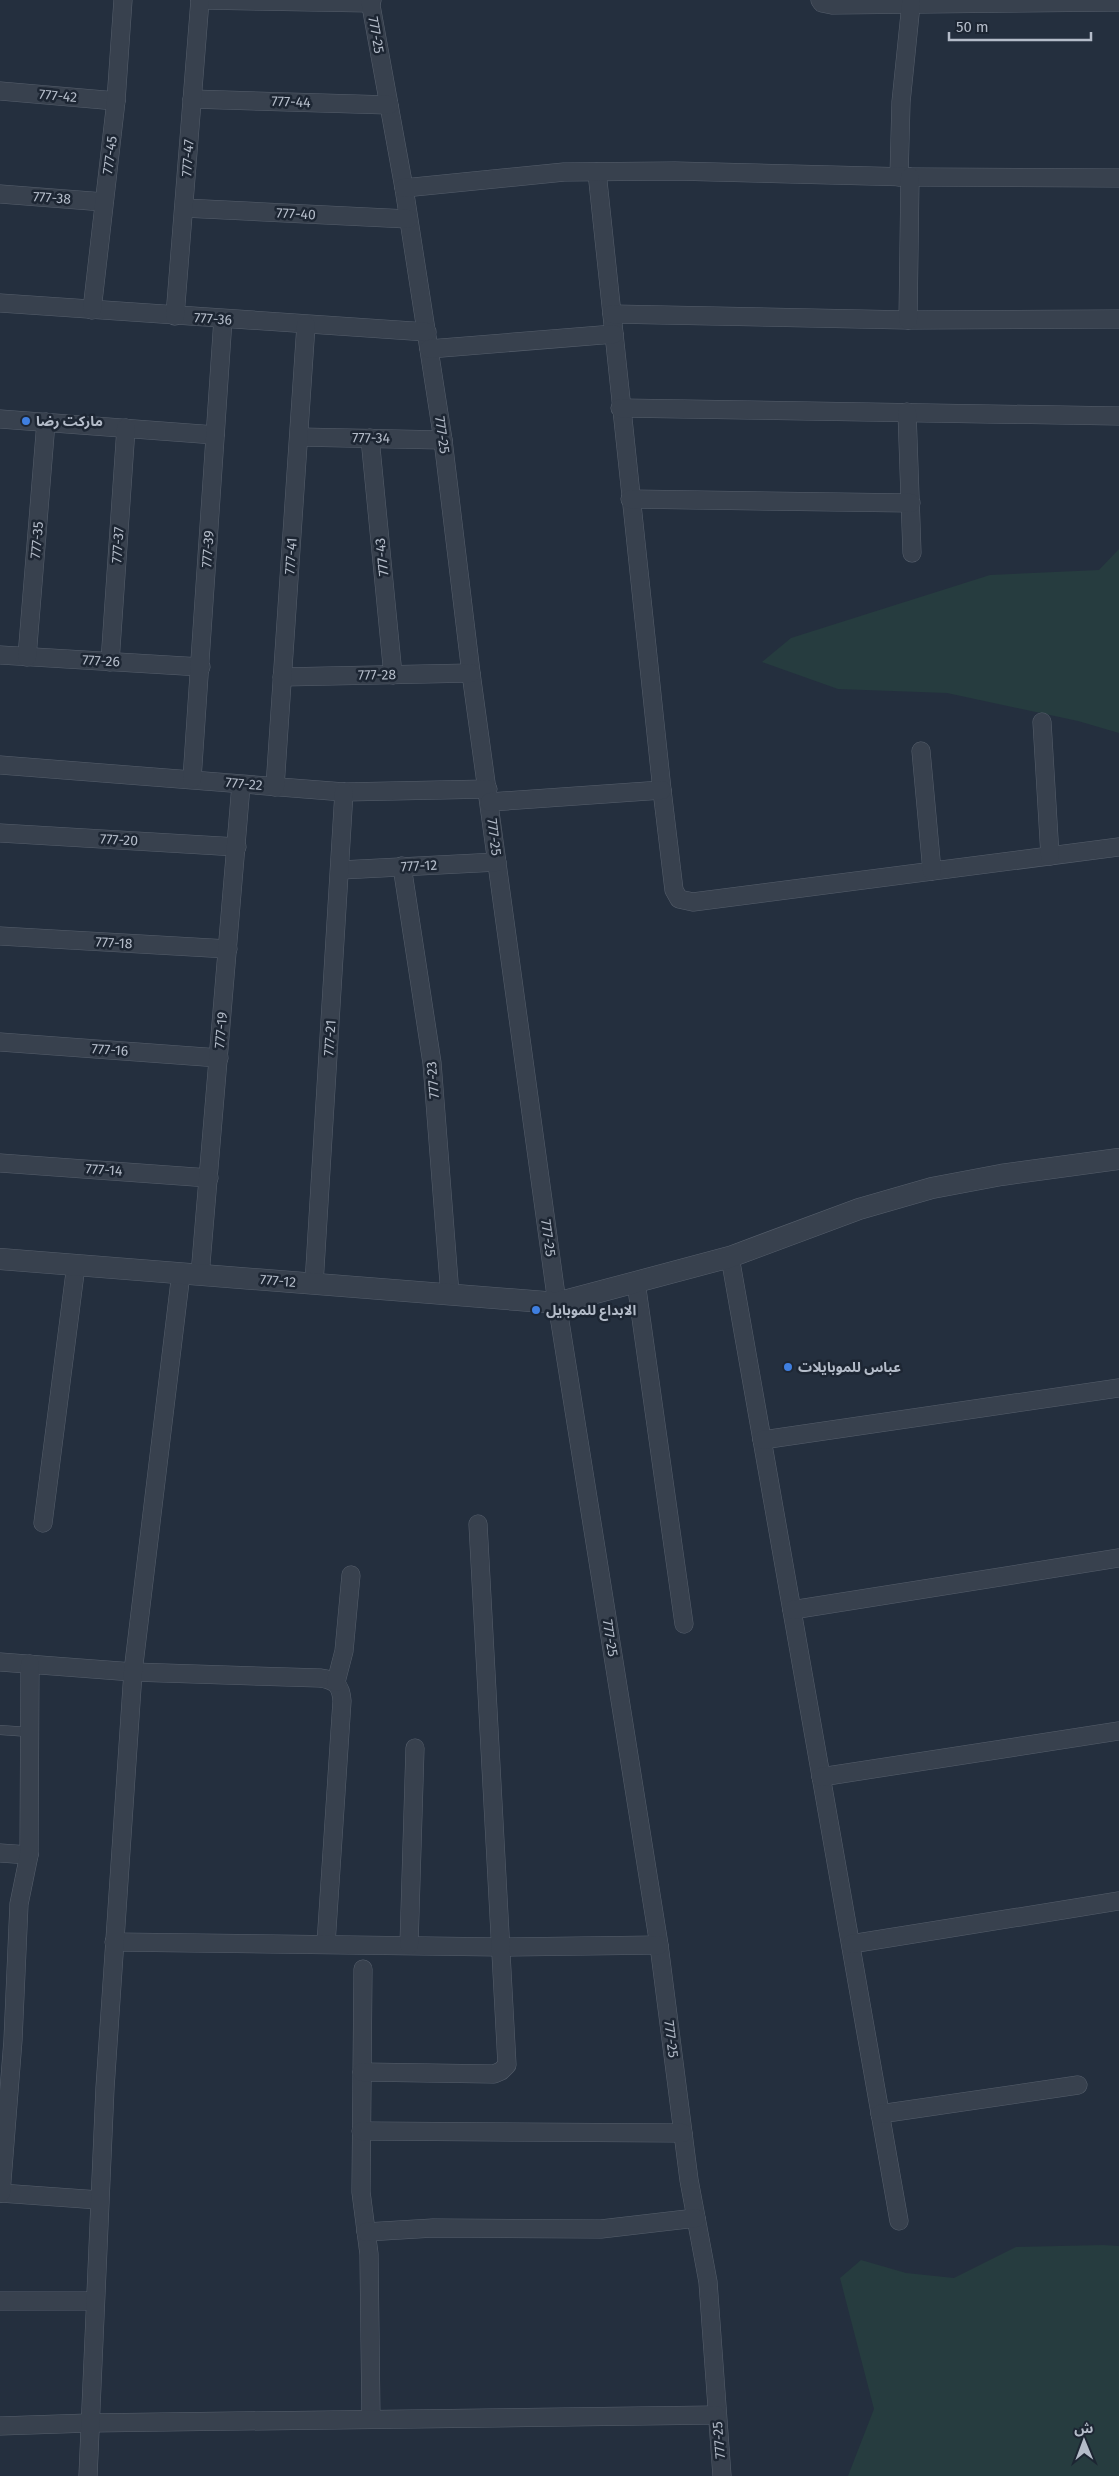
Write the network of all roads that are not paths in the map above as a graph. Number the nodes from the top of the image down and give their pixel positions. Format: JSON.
{"nodes":[{"id":1,"x":123,"y":0,"type":"edge"},
{"id":2,"x":200,"y":0,"type":"edge"},
{"id":3,"x":820,"y":0,"type":"edge"},
{"id":4,"x":371,"y":1,"type":"edge"},
{"id":5,"x":1080,"y":1,"type":"edge"},
{"id":6,"x":1119,"y":2,"type":"edge"},
{"id":7,"x":921,"y":3,"type":"edge"},
{"id":8,"x":0,"y":91,"type":"edge"},
{"id":9,"x":192,"y":99,"type":"junction"},
{"id":10,"x":116,"y":101,"type":"junction"},
{"id":11,"x":389,"y":105,"type":"junction"},
{"id":12,"x":597,"y":172,"type":"junction"},
{"id":13,"x":904,"y":177,"type":"junction"},
{"id":14,"x":1119,"y":178,"type":"edge"},
{"id":15,"x":404,"y":188,"type":"junction"},
{"id":16,"x":0,"y":194,"type":"edge"},
{"id":17,"x":104,"y":202,"type":"junction"},
{"id":18,"x":184,"y":208,"type":"junction"},
{"id":19,"x":408,"y":219,"type":"junction"},
{"id":20,"x":0,"y":303,"type":"edge"},
{"id":21,"x":92,"y":310,"type":"junction"},
{"id":22,"x":612,"y":314,"type":"junction"},
{"id":23,"x":176,"y":316,"type":"junction"},
{"id":24,"x":223,"y":319,"type":"junction"},
{"id":25,"x":1119,"y":319,"type":"edge"},
{"id":26,"x":908,"y":320,"type":"junction"},
{"id":27,"x":306,"y":325,"type":"junction"},
{"id":28,"x":614,"y":334,"type":"junction"},
{"id":29,"x":428,"y":341,"type":"junction"},
{"id":30,"x":620,"y":408,"type":"junction"},
{"id":31,"x":907,"y":412,"type":"junction"},
{"id":32,"x":1119,"y":416,"type":"edge"},
{"id":33,"x":0,"y":419,"type":"edge"},
{"id":34,"x":46,"y":422,"type":"junction"},
{"id":35,"x":126,"y":428,"type":"junction"},
{"id":36,"x":215,"y":435,"type":"junction"},
{"id":37,"x":299,"y":437,"type":"junction"},
{"id":38,"x":370,"y":438,"type":"junction"},
{"id":39,"x":443,"y":440,"type":"junction"},
{"id":40,"x":630,"y":499,"type":"junction"},
{"id":41,"x":910,"y":503,"type":"junction"},
{"id":42,"x":912,"y":553,"type":"dead end"},
{"id":43,"x":0,"y":655,"type":"edge"},
{"id":44,"x":27,"y":657,"type":"junction"},
{"id":45,"x":110,"y":662,"type":"junction"},
{"id":46,"x":201,"y":667,"type":"junction"},
{"id":47,"x":471,"y":673,"type":"junction"},
{"id":48,"x":393,"y":675,"type":"junction"},
{"id":49,"x":282,"y":677,"type":"junction"},
{"id":50,"x":1042,"y":722,"type":"dead end"},
{"id":51,"x":921,"y":752,"type":"dead end"},
{"id":52,"x":0,"y":765,"type":"edge"},
{"id":53,"x":192,"y":779,"type":"junction"},
{"id":54,"x":241,"y":785,"type":"junction"},
{"id":55,"x":275,"y":787,"type":"junction"},
{"id":56,"x":662,"y":790,"type":"junction"},
{"id":57,"x":344,"y":792,"type":"junction"},
{"id":58,"x":489,"y":796,"type":"junction"},
{"id":59,"x":0,"y":833,"type":"edge"},
{"id":60,"x":237,"y":847,"type":"junction"},
{"id":61,"x":1119,"y":847,"type":"edge"},
{"id":62,"x":1050,"y":856,"type":"junction"},
{"id":63,"x":497,"y":862,"type":"junction"},
{"id":64,"x":402,"y":866,"type":"junction"},
{"id":65,"x":341,"y":870,"type":"junction"},
{"id":66,"x":932,"y":871,"type":"junction"},
{"id":67,"x":0,"y":936,"type":"edge"},
{"id":68,"x":228,"y":949,"type":"junction"},
{"id":69,"x":0,"y":1042,"type":"edge"},
{"id":70,"x":219,"y":1058,"type":"junction"},
{"id":71,"x":1119,"y":1159,"type":"edge"},
{"id":72,"x":0,"y":1163,"type":"edge"},
{"id":73,"x":209,"y":1178,"type":"junction"},
{"id":74,"x":730,"y":1257,"type":"junction"},
{"id":75,"x":0,"y":1259,"type":"edge"},
{"id":76,"x":76,"y":1265,"type":"junction"},
{"id":77,"x":190,"y":1274,"type":"junction"},
{"id":78,"x":636,"y":1282,"type":"junction"},
{"id":79,"x":314,"y":1284,"type":"junction"},
{"id":80,"x":450,"y":1295,"type":"junction"},
{"id":81,"x":557,"y":1303,"type":"junction"},
{"id":82,"x":1119,"y":1388,"type":"edge"},
{"id":83,"x":762,"y":1440,"type":"junction"},
{"id":84,"x":43,"y":1523,"type":"dead end"},
{"id":85,"x":478,"y":1524,"type":"dead end"},
{"id":86,"x":1119,"y":1558,"type":"edge"},
{"id":87,"x":351,"y":1575,"type":"dead end"},
{"id":88,"x":792,"y":1610,"type":"junction"},
{"id":89,"x":684,"y":1624,"type":"dead end"},
{"id":90,"x":0,"y":1662,"type":"edge"},
{"id":91,"x":30,"y":1664,"type":"junction"},
{"id":92,"x":133,"y":1672,"type":"junction"},
{"id":93,"x":336,"y":1682,"type":"junction"},
{"id":94,"x":0,"y":1730,"type":"edge"},
{"id":95,"x":1119,"y":1731,"type":"edge"},
{"id":96,"x":29,"y":1732,"type":"junction"},
{"id":97,"x":415,"y":1748,"type":"dead end"},
{"id":98,"x":821,"y":1776,"type":"junction"},
{"id":99,"x":0,"y":1853,"type":"edge"},
{"id":100,"x":29,"y":1855,"type":"junction"},
{"id":101,"x":1119,"y":1901,"type":"edge"},
{"id":102,"x":114,"y":1942,"type":"junction"},
{"id":103,"x":326,"y":1944,"type":"junction"},
{"id":104,"x":851,"y":1944,"type":"junction"},
{"id":105,"x":409,"y":1945,"type":"junction"},
{"id":106,"x":659,"y":1945,"type":"junction"},
{"id":107,"x":501,"y":1947,"type":"junction"},
{"id":108,"x":363,"y":1969,"type":"dead end"},
{"id":109,"x":7,"y":1984,"type":"edge"},
{"id":110,"x":362,"y":2072,"type":"junction"},
{"id":111,"x":1078,"y":2085,"type":"dead end"},
{"id":112,"x":880,"y":2114,"type":"junction"},
{"id":113,"x":3,"y":2122,"type":"edge"},
{"id":114,"x":361,"y":2131,"type":"junction"},
{"id":115,"x":683,"y":2132,"type":"junction"},
{"id":116,"x":0,"y":2193,"type":"edge"},
{"id":117,"x":99,"y":2200,"type":"junction"},
{"id":118,"x":696,"y":2218,"type":"junction"},
{"id":119,"x":899,"y":2221,"type":"dead end"},
{"id":120,"x":366,"y":2232,"type":"junction"},
{"id":121,"x":0,"y":2301,"type":"edge"},
{"id":122,"x":94,"y":2301,"type":"junction"},
{"id":123,"x":716,"y":2414,"type":"junction"},
{"id":124,"x":371,"y":2419,"type":"junction"},
{"id":125,"x":89,"y":2423,"type":"junction"},
{"id":126,"x":0,"y":2426,"type":"edge"},
{"id":127,"x":88,"y":2476,"type":"edge"},
{"id":128,"x":722,"y":2476,"type":"edge"}],
"edges":[{"from":1,"to":10,"type":"street","name":"777-45"},
{"from":2,"to":4,"type":"street"},
{"from":2,"to":9,"type":"street","name":"777-47"},
{"from":3,"to":7,"type":"street"},
{"from":4,"to":11,"type":"street","name":"777-25"},
{"from":5,"to":6,"type":"street"},
{"from":5,"to":7,"type":"street"},
{"from":7,"to":13,"type":"street"},
{"from":8,"to":10,"type":"street","name":"777-42"},
{"from":9,"to":11,"type":"street","name":"777-44"},
{"from":9,"to":18,"type":"street","name":"777-47"},
{"from":10,"to":17,"type":"street","name":"777-45"},
{"from":11,"to":15,"type":"street","name":"777-25"},
{"from":12,"to":13,"type":"street"},
{"from":12,"to":15,"type":"street"},
{"from":12,"to":22,"type":"street"},
{"from":13,"to":14,"type":"street"},
{"from":13,"to":26,"type":"street"},
{"from":15,"to":19,"type":"street","name":"777-25"},
{"from":16,"to":17,"type":"street","name":"777-38"},
{"from":17,"to":21,"type":"street","name":"777-45"},
{"from":18,"to":19,"type":"street","name":"777-40"},
{"from":18,"to":23,"type":"street","name":"777-47"},
{"from":19,"to":29,"type":"street","name":"777-25"},
{"from":20,"to":21,"type":"street","name":"777-36"},
{"from":21,"to":23,"type":"street","name":"777-36"},
{"from":22,"to":26,"type":"street"},
{"from":22,"to":28,"type":"street"},
{"from":23,"to":24,"type":"street","name":"777-36"},
{"from":24,"to":27,"type":"street","name":"777-36"},
{"from":24,"to":36,"type":"street","name":"777-39"},
{"from":25,"to":26,"type":"street"},
{"from":27,"to":29,"type":"street","name":"777-36"},
{"from":27,"to":37,"type":"street","name":"777-41"},
{"from":28,"to":29,"type":"street","name":"777-36"},
{"from":28,"to":30,"type":"street"},
{"from":29,"to":39,"type":"street","name":"777-25"},
{"from":30,"to":31,"type":"street"},
{"from":30,"to":40,"type":"street"},
{"from":31,"to":32,"type":"street"},
{"from":31,"to":41,"type":"street"},
{"from":33,"to":34,"type":"street"},
{"from":34,"to":35,"type":"street"},
{"from":34,"to":44,"type":"street","name":"777-35"},
{"from":35,"to":36,"type":"street"},
{"from":35,"to":45,"type":"street","name":"777-37"},
{"from":36,"to":46,"type":"street","name":"777-39"},
{"from":37,"to":38,"type":"street","name":"777-34"},
{"from":37,"to":49,"type":"street","name":"777-41"},
{"from":38,"to":39,"type":"street","name":"777-34"},
{"from":38,"to":48,"type":"street","name":"777-43"},
{"from":39,"to":47,"type":"street","name":"777-25"},
{"from":40,"to":41,"type":"street"},
{"from":40,"to":56,"type":"street"},
{"from":41,"to":42,"type":"street"},
{"from":43,"to":44,"type":"street","name":"777-26"},
{"from":44,"to":45,"type":"street","name":"777-26"},
{"from":45,"to":46,"type":"street","name":"777-26"},
{"from":46,"to":53,"type":"street","name":"777-39"},
{"from":47,"to":48,"type":"street","name":"777-28"},
{"from":47,"to":58,"type":"street","name":"777-25"},
{"from":48,"to":49,"type":"street","name":"777-28"},
{"from":49,"to":55,"type":"street","name":"777-41"},
{"from":50,"to":62,"type":"street"},
{"from":51,"to":66,"type":"street"},
{"from":52,"to":53,"type":"street","name":"777-22"},
{"from":53,"to":54,"type":"street","name":"777-22"},
{"from":54,"to":55,"type":"street","name":"777-22"},
{"from":54,"to":60,"type":"street","name":"777-19"},
{"from":55,"to":57,"type":"street","name":"777-22"},
{"from":56,"to":58,"type":"street","name":"777-22"},
{"from":56,"to":66,"type":"street"},
{"from":57,"to":58,"type":"street","name":"777-22"},
{"from":57,"to":65,"type":"street","name":"777-21"},
{"from":58,"to":63,"type":"street","name":"777-25"},
{"from":59,"to":60,"type":"street","name":"777-20"},
{"from":60,"to":68,"type":"street","name":"777-19"},
{"from":61,"to":62,"type":"street"},
{"from":62,"to":66,"type":"street"},
{"from":63,"to":64,"type":"street","name":"777-12"},
{"from":63,"to":81,"type":"street","name":"777-25"},
{"from":64,"to":65,"type":"street","name":"777-12"},
{"from":64,"to":80,"type":"street","name":"777-23"},
{"from":65,"to":79,"type":"street","name":"777-21"},
{"from":67,"to":68,"type":"street","name":"777-18"},
{"from":68,"to":70,"type":"street","name":"777-19"},
{"from":69,"to":70,"type":"street","name":"777-16"},
{"from":70,"to":73,"type":"street","name":"777-19"},
{"from":71,"to":74,"type":"street","name":"777-12"},
{"from":72,"to":73,"type":"street","name":"777-14"},
{"from":73,"to":77,"type":"street","name":"777-19"},
{"from":74,"to":78,"type":"street","name":"777-12"},
{"from":74,"to":83,"type":"street"},
{"from":75,"to":76,"type":"street","name":"777-12"},
{"from":76,"to":77,"type":"street","name":"777-12"},
{"from":76,"to":84,"type":"street"},
{"from":77,"to":79,"type":"street","name":"777-12"},
{"from":77,"to":92,"type":"street","name":"777-19"},
{"from":78,"to":81,"type":"street","name":"777-12"},
{"from":78,"to":89,"type":"street"},
{"from":79,"to":80,"type":"street","name":"777-12"},
{"from":80,"to":81,"type":"street","name":"777-12"},
{"from":81,"to":106,"type":"street","name":"777-25"},
{"from":82,"to":83,"type":"street"},
{"from":83,"to":88,"type":"street"},
{"from":85,"to":107,"type":"street"},
{"from":86,"to":88,"type":"street"},
{"from":87,"to":93,"type":"street"},
{"from":88,"to":98,"type":"street"},
{"from":90,"to":91,"type":"street"},
{"from":91,"to":92,"type":"street"},
{"from":91,"to":96,"type":"street"},
{"from":92,"to":93,"type":"street"},
{"from":92,"to":102,"type":"street","name":"777-19"},
{"from":93,"to":103,"type":"street"},
{"from":94,"to":96,"type":"lane"},
{"from":95,"to":98,"type":"street"},
{"from":96,"to":100,"type":"street"},
{"from":97,"to":105,"type":"street"},
{"from":98,"to":104,"type":"street"},
{"from":99,"to":100,"type":"street"},
{"from":100,"to":109,"type":"street"},
{"from":101,"to":104,"type":"street"},
{"from":102,"to":103,"type":"street"},
{"from":102,"to":117,"type":"street","name":"777-19"},
{"from":103,"to":105,"type":"street"},
{"from":104,"to":112,"type":"street"},
{"from":105,"to":107,"type":"street"},
{"from":106,"to":107,"type":"street"},
{"from":106,"to":115,"type":"street","name":"777-25"},
{"from":107,"to":110,"type":"street"},
{"from":108,"to":110,"type":"street"},
{"from":109,"to":113,"type":"street"},
{"from":110,"to":114,"type":"street"},
{"from":111,"to":112,"type":"street"},
{"from":112,"to":119,"type":"street"},
{"from":113,"to":116,"type":"street"},
{"from":114,"to":115,"type":"street"},
{"from":114,"to":120,"type":"street"},
{"from":115,"to":118,"type":"street","name":"777-25"},
{"from":116,"to":117,"type":"street"},
{"from":117,"to":122,"type":"street","name":"777-19"},
{"from":118,"to":120,"type":"street"},
{"from":118,"to":123,"type":"street","name":"777-25"},
{"from":120,"to":124,"type":"street"},
{"from":121,"to":122,"type":"street"},
{"from":122,"to":125,"type":"street","name":"777-19"},
{"from":123,"to":124,"type":"street"},
{"from":123,"to":128,"type":"street","name":"777-25"},
{"from":124,"to":125,"type":"street"},
{"from":125,"to":126,"type":"street"},
{"from":125,"to":127,"type":"street","name":"777-19"}]}
